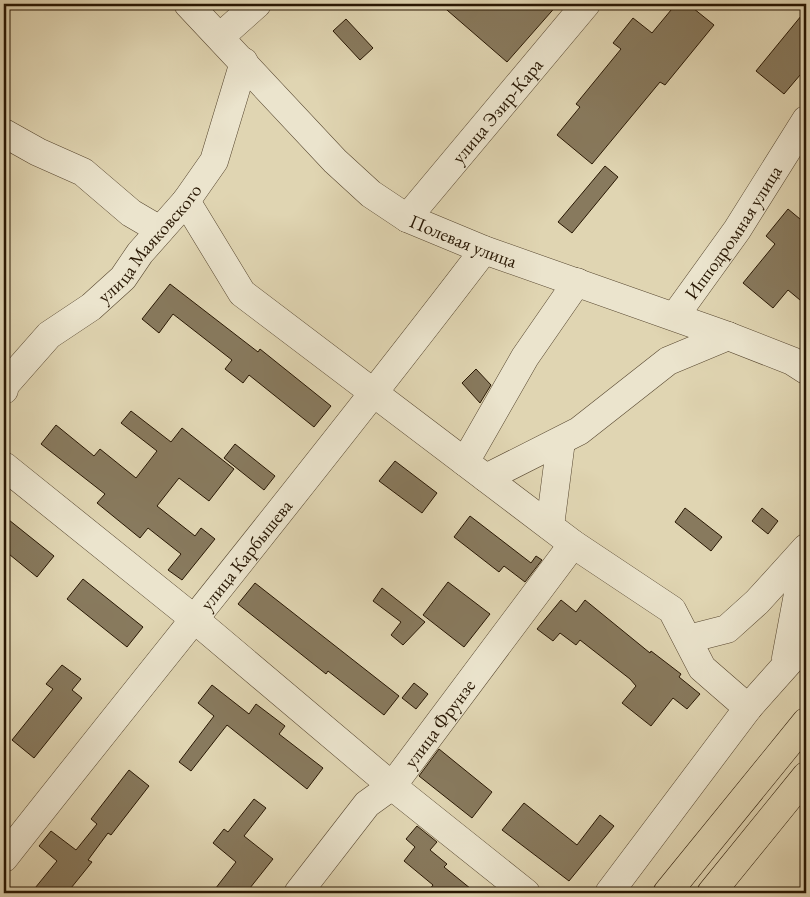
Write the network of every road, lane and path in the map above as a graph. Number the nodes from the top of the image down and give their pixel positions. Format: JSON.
{"nodes":[{"id":1,"x":188,"y":4,"type":"edge"},
{"id":2,"x":257,"y":4,"type":"edge"},
{"id":3,"x":586,"y":4,"type":"edge"},
{"id":4,"x":220,"y":37,"type":"junction"},
{"id":5,"x":244,"y":62,"type":"junction"},
{"id":6,"x":806,"y":120,"type":"edge"},
{"id":7,"x":4,"y":133,"type":"edge"},
{"id":8,"x":186,"y":201,"type":"junction"},
{"id":9,"x":407,"y":218,"type":"junction"},
{"id":10,"x":160,"y":230,"type":"junction"},
{"id":11,"x":484,"y":250,"type":"junction"},
{"id":12,"x":577,"y":282,"type":"junction"},
{"id":13,"x":675,"y":316,"type":"junction"},
{"id":14,"x":728,"y":336,"type":"junction"},
{"id":15,"x":806,"y":370,"type":"edge"},
{"id":16,"x":4,"y":387,"type":"edge"},
{"id":17,"x":375,"y":394,"type":"junction"},
{"id":18,"x":561,"y":440,"type":"junction"},
{"id":19,"x":4,"y":466,"type":"edge"},
{"id":20,"x":476,"y":470,"type":"junction"},
{"id":21,"x":550,"y":526,"type":"junction"},
{"id":22,"x":573,"y":544,"type":"junction"},
{"id":23,"x":806,"y":548,"type":"edge"},
{"id":24,"x":806,"y":564,"type":"edge"},
{"id":25,"x":193,"y":618,"type":"junction"},
{"id":26,"x":806,"y":636,"type":"edge"},
{"id":27,"x":688,"y":639,"type":"junction"},
{"id":28,"x":784,"y":667,"type":"junction"},
{"id":29,"x":748,"y":708,"type":"junction"},
{"id":30,"x":806,"y":722,"type":"edge"},
{"id":31,"x":806,"y":776,"type":"edge"},
{"id":32,"x":392,"y":786,"type":"junction"},
{"id":33,"x":4,"y":858,"type":"edge"},
{"id":34,"x":298,"y":893,"type":"edge"},
{"id":35,"x":526,"y":893,"type":"edge"},
{"id":36,"x":609,"y":893,"type":"edge"},
{"id":37,"x":667,"y":893,"type":"edge"},
{"id":38,"x":712,"y":893,"type":"edge"}],
"edges":[{"from":1,"to":4,"type":"street","name":"Полевая улица"},
{"from":2,"to":4,"type":"street"},
{"from":3,"to":9,"type":"street","name":"улица Эзир-Кара"},
{"from":4,"to":5,"type":"street","name":"Полевая улица"},
{"from":5,"to":8,"type":"street","name":"улица Маяковского"},
{"from":5,"to":9,"type":"street","name":"Полевая улица"},
{"from":6,"to":13,"type":"street","name":"Ипподромная улица"},
{"from":7,"to":10,"type":"street"},
{"from":8,"to":10,"type":"street","name":"улица Маяковского"},
{"from":8,"to":17,"type":"street"},
{"from":9,"to":11,"type":"street","name":"Полевая улица"},
{"from":10,"to":16,"type":"street","name":"улица Маяковского"},
{"from":11,"to":12,"type":"street","name":"Полевая улица"},
{"from":11,"to":17,"type":"street","name":"улица Карбышева"},
{"from":12,"to":13,"type":"street","name":"Полевая улица"},
{"from":12,"to":20,"type":"street"},
{"from":13,"to":14,"type":"street","name":"Полевая улица"},
{"from":14,"to":15,"type":"street","name":"Полевая улица"},
{"from":14,"to":18,"type":"street"},
{"from":17,"to":20,"type":"street"},
{"from":17,"to":25,"type":"street","name":"улица Карбышева"},
{"from":18,"to":20,"type":"street"},
{"from":18,"to":21,"type":"street"},
{"from":19,"to":25,"type":"street"},
{"from":20,"to":21,"type":"street"},
{"from":21,"to":22,"type":"street"},
{"from":22,"to":27,"type":"street"},
{"from":22,"to":32,"type":"street","name":"улица Фрунзе"},
{"from":23,"to":27,"type":"street"},
{"from":24,"to":28,"type":"street"},
{"from":25,"to":32,"type":"street"},
{"from":25,"to":33,"type":"street","name":"улица Карбышева"},
{"from":26,"to":28,"type":"street"},
{"from":27,"to":29,"type":"street"},
{"from":28,"to":29,"type":"street"},
{"from":29,"to":36,"type":"street"},
{"from":30,"to":37,"type":"main road"},
{"from":31,"to":38,"type":"main road"},
{"from":32,"to":34,"type":"street","name":"улица Фрунзе"},
{"from":32,"to":35,"type":"street"}]}
